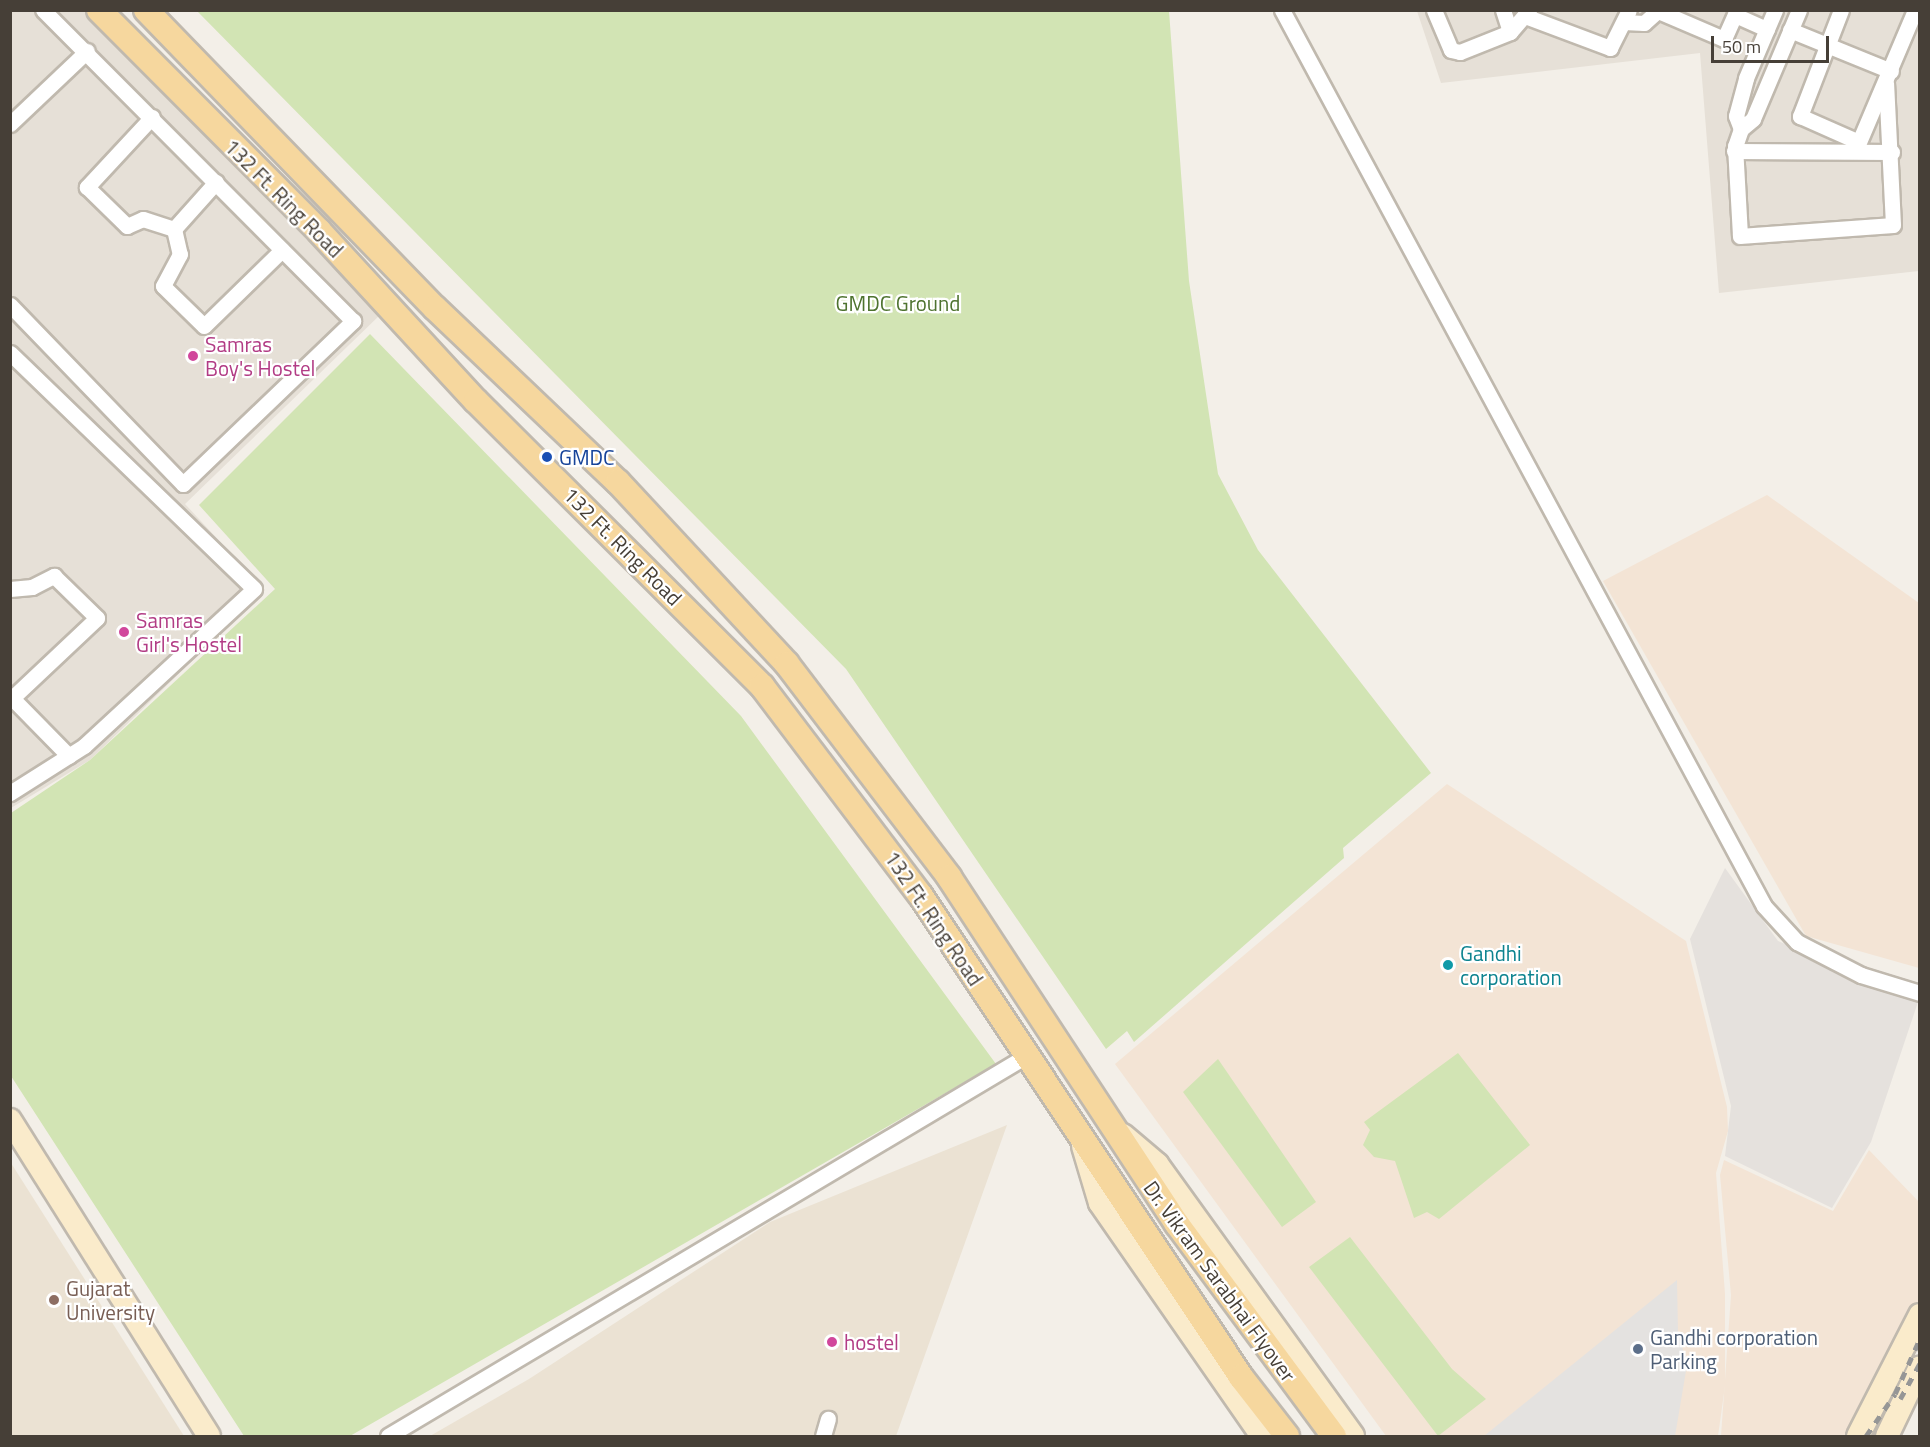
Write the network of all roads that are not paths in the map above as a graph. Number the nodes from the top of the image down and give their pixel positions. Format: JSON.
{"nodes":[{"id":1,"x":44,"y":10,"type":"edge"},
{"id":2,"x":99,"y":10,"type":"edge"},
{"id":3,"x":146,"y":10,"type":"edge"},
{"id":4,"x":1282,"y":10,"type":"edge"},
{"id":5,"x":1434,"y":10,"type":"edge"},
{"id":6,"x":1503,"y":10,"type":"edge"},
{"id":7,"x":1775,"y":10,"type":"edge"},
{"id":8,"x":1799,"y":10,"type":"edge"},
{"id":9,"x":1841,"y":10,"type":"edge"},
{"id":10,"x":1915,"y":10,"type":"edge"},
{"id":11,"x":1656,"y":12,"type":"edge"},
{"id":12,"x":1527,"y":13,"type":"edge"},
{"id":13,"x":1736,"y":13,"type":"edge"},
{"id":14,"x":1627,"y":16,"type":"edge"},
{"id":15,"x":1767,"y":29,"type":"junction"},
{"id":16,"x":1790,"y":30,"type":"junction"},
{"id":17,"x":1510,"y":32,"type":"junction"},
{"id":18,"x":1827,"y":45,"type":"junction"},
{"id":19,"x":87,"y":51,"type":"junction"},
{"id":20,"x":1888,"y":77,"type":"junction"},
{"id":21,"x":152,"y":117,"type":"junction"},
{"id":22,"x":10,"y":123,"type":"edge"},
{"id":23,"x":1741,"y":129,"type":"junction"},
{"id":24,"x":1734,"y":150,"type":"junction"},
{"id":25,"x":1892,"y":152,"type":"junction"},
{"id":26,"x":216,"y":182,"type":"junction"},
{"id":27,"x":174,"y":229,"type":"junction"},
{"id":28,"x":282,"y":250,"type":"junction"},
{"id":29,"x":10,"y":305,"type":"edge"},
{"id":30,"x":10,"y":352,"type":"edge"},
{"id":31,"x":10,"y":589,"type":"edge"},
{"id":32,"x":11,"y":697,"type":"edge"},
{"id":33,"x":69,"y":756,"type":"junction"},
{"id":34,"x":10,"y":793,"type":"edge"},
{"id":35,"x":1920,"y":993,"type":"edge"},
{"id":36,"x":1026,"y":1056,"type":"junction"},
{"id":37,"x":10,"y":1120,"type":"edge"},
{"id":38,"x":1108,"y":1122,"type":"junction"},
{"id":39,"x":1080,"y":1137,"type":"junction"},
{"id":40,"x":1920,"y":1315,"type":"edge"},
{"id":41,"x":1895,"y":1361,"type":"junction"},
{"id":42,"x":1920,"y":1366,"type":"edge"},
{"id":43,"x":1875,"y":1399,"type":"junction"},
{"id":44,"x":1912,"y":1400,"type":"edge"},
{"id":45,"x":828,"y":1419,"type":"dead end"},
{"id":46,"x":392,"y":1436,"type":"edge"},
{"id":47,"x":209,"y":1437,"type":"edge"},
{"id":48,"x":823,"y":1437,"type":"edge"},
{"id":49,"x":1262,"y":1437,"type":"edge"},
{"id":50,"x":1287,"y":1437,"type":"edge"},
{"id":51,"x":1334,"y":1437,"type":"edge"},
{"id":52,"x":1353,"y":1437,"type":"edge"},
{"id":53,"x":1858,"y":1437,"type":"edge"},
{"id":54,"x":1887,"y":1437,"type":"edge"}],
"edges":[{"from":1,"to":19,"type":"street"},
{"from":2,"to":36,"type":"main road","name":"132 Ft. Ring Road"},
{"from":3,"to":38,"type":"main road","name":"132 Ft. Ring Road"},
{"from":4,"to":35,"type":"street"},
{"from":5,"to":17,"type":"street"},
{"from":6,"to":17,"type":"street"},
{"from":7,"to":15,"type":"street"},
{"from":8,"to":16,"type":"street"},
{"from":9,"to":18,"type":"street"},
{"from":10,"to":20,"type":"street"},
{"from":11,"to":13,"type":"street"},
{"from":11,"to":14,"type":"street"},
{"from":12,"to":14,"type":"street"},
{"from":12,"to":17,"type":"street"},
{"from":13,"to":15,"type":"street"},
{"from":15,"to":23,"type":"street"},
{"from":16,"to":18,"type":"street"},
{"from":16,"to":23,"type":"street"},
{"from":18,"to":20,"type":"street"},
{"from":18,"to":20,"type":"street"},
{"from":19,"to":21,"type":"street"},
{"from":19,"to":22,"type":"street"},
{"from":20,"to":25,"type":"street"},
{"from":21,"to":26,"type":"street"},
{"from":21,"to":27,"type":"street"},
{"from":23,"to":24,"type":"street"},
{"from":24,"to":25,"type":"street"},
{"from":24,"to":25,"type":"street"},
{"from":26,"to":27,"type":"street"},
{"from":26,"to":28,"type":"street"},
{"from":27,"to":28,"type":"street"},
{"from":28,"to":29,"type":"street"},
{"from":30,"to":33,"type":"street"},
{"from":31,"to":32,"type":"street"},
{"from":32,"to":33,"type":"street"},
{"from":33,"to":34,"type":"street"},
{"from":36,"to":39,"type":"main road","name":"132 Ft. Ring Road"},
{"from":36,"to":46,"type":"street"},
{"from":37,"to":47,"type":"street"},
{"from":38,"to":51,"type":"main road","name":"Dr. Vikram Sarabhai Flyover"},
{"from":38,"to":52,"type":"street"},
{"from":39,"to":49,"type":"street"},
{"from":39,"to":50,"type":"main road","name":"Dr. Vikram Sarabhai Flyover"},
{"from":40,"to":41,"type":"street"},
{"from":41,"to":42,"type":"street"},
{"from":41,"to":43,"type":"street"},
{"from":42,"to":44,"type":"street"},
{"from":43,"to":44,"type":"street"},
{"from":43,"to":53,"type":"street"},
{"from":44,"to":54,"type":"street"},
{"from":45,"to":48,"type":"street"}]}
